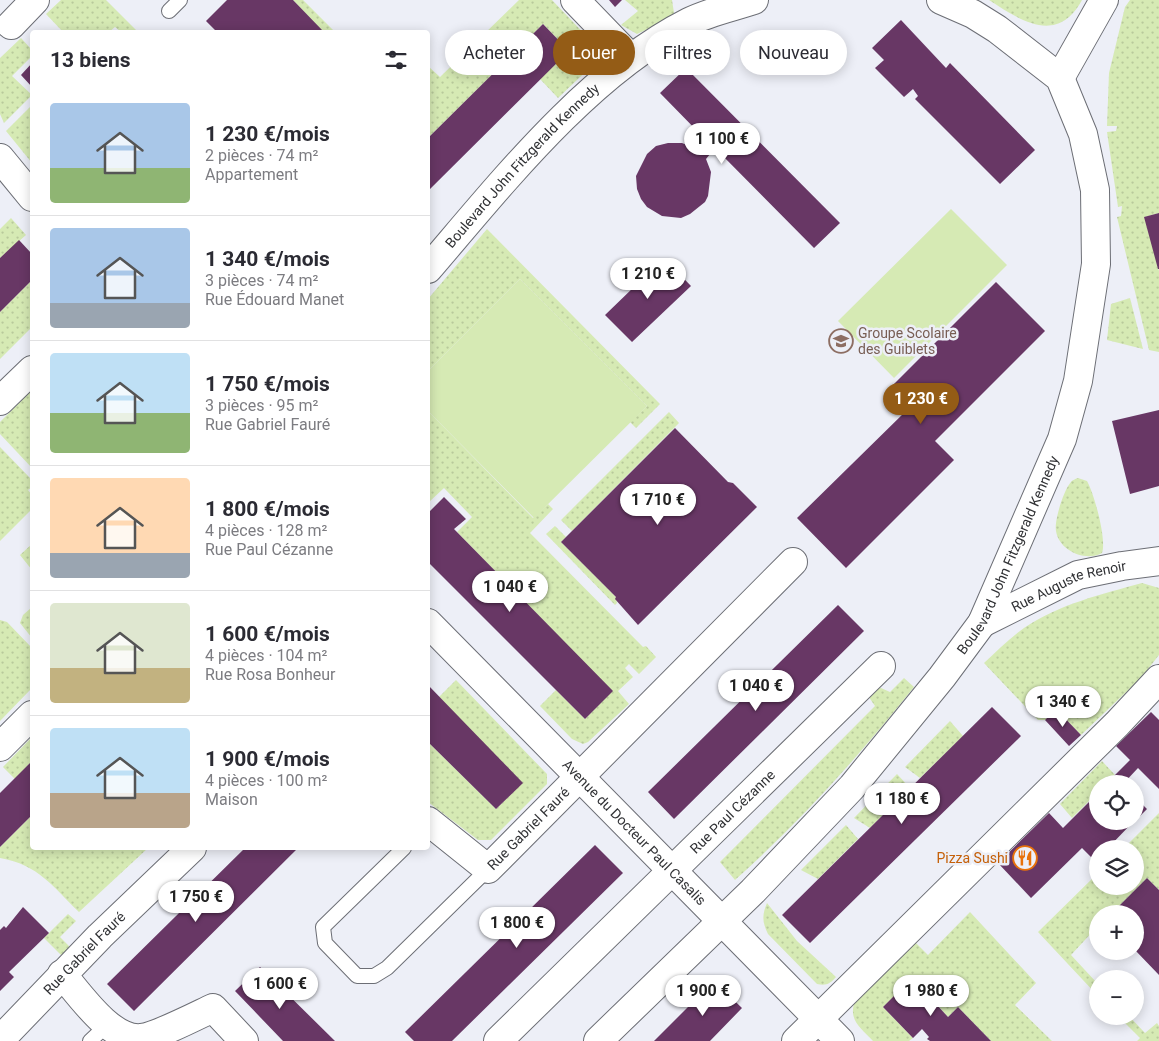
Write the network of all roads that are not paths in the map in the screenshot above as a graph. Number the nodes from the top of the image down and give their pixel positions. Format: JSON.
{"nodes":[{"id":1,"x":35,"y":0,"type":"edge"},
{"id":2,"x":180,"y":0,"type":"edge"},
{"id":3,"x":575,"y":0,"type":"edge"},
{"id":4,"x":754,"y":0,"type":"edge"},
{"id":5,"x":941,"y":0,"type":"edge"},
{"id":6,"x":1104,"y":0,"type":"edge"},
{"id":7,"x":169,"y":10,"type":"dead end"},
{"id":8,"x":11,"y":25,"type":"dead end"},
{"id":9,"x":604,"y":30,"type":"edge"},
{"id":10,"x":635,"y":56,"type":"edge"},
{"id":11,"x":611,"y":75,"type":"edge"},
{"id":12,"x":1060,"y":78,"type":"junction"},
{"id":13,"x":0,"y":158,"type":"edge"},
{"id":14,"x":30,"y":195,"type":"edge"},
{"id":15,"x":430,"y":267,"type":"edge"},
{"id":16,"x":30,"y":372,"type":"edge"},
{"id":17,"x":0,"y":402,"type":"edge"},
{"id":18,"x":1159,"y":561,"type":"edge"},
{"id":19,"x":793,"y":562,"type":"dead end"},
{"id":20,"x":982,"y":623,"type":"junction"},
{"id":21,"x":430,"y":625,"type":"edge"},
{"id":22,"x":881,"y":666,"type":"dead end"},
{"id":23,"x":1159,"y":679,"type":"edge"},
{"id":24,"x":30,"y":716,"type":"edge"},
{"id":25,"x":0,"y":747,"type":"edge"},
{"id":26,"x":580,"y":776,"type":"junction"},
{"id":27,"x":430,"y":825,"type":"edge"},
{"id":28,"x":190,"y":850,"type":"edge"},
{"id":29,"x":402,"y":850,"type":"edge"},
{"id":30,"x":488,"y":869,"type":"junction"},
{"id":31,"x":672,"y":869,"type":"junction"},
{"id":32,"x":722,"y":921,"type":"junction"},
{"id":33,"x":62,"y":974,"type":"junction"},
{"id":34,"x":818,"y":1019,"type":"junction"},
{"id":35,"x":99,"y":1033,"type":"edge"},
{"id":36,"x":0,"y":1040,"type":"edge"},
{"id":37,"x":244,"y":1041,"type":"edge"},
{"id":38,"x":498,"y":1041,"type":"edge"},
{"id":39,"x":598,"y":1041,"type":"edge"},
{"id":40,"x":796,"y":1041,"type":"edge"},
{"id":41,"x":840,"y":1041,"type":"edge"}],
"edges":[{"from":1,"to":8,"type":"street"},
{"from":2,"to":7,"type":"lane"},
{"from":3,"to":9,"type":"street"},
{"from":4,"to":10,"type":"street","name":"Boulevard John Fitzgerald Kennedy"},
{"from":5,"to":12,"type":"street","name":"Boulevard John Fitzgerald Kennedy"},
{"from":6,"to":12,"type":"street"},
{"from":11,"to":15,"type":"street","name":"Boulevard John Fitzgerald Kennedy"},
{"from":12,"to":20,"type":"street","name":"Boulevard John Fitzgerald Kennedy"},
{"from":13,"to":14,"type":"street"},
{"from":16,"to":17,"type":"street"},
{"from":18,"to":20,"type":"street","name":"Rue Auguste Renoir"},
{"from":19,"to":26,"type":"street","name":"Rue Gabriel Fauré"},
{"from":20,"to":32,"type":"street","name":"Boulevard John Fitzgerald Kennedy"},
{"from":21,"to":26,"type":"street","name":"Avenue du Docteur Paul Casalis"},
{"from":22,"to":31,"type":"street","name":"Rue Paul Cézanne"},
{"from":23,"to":34,"type":"street"},
{"from":24,"to":25,"type":"street"},
{"from":26,"to":30,"type":"street","name":"Rue Gabriel Fauré"},
{"from":26,"to":31,"type":"street","name":"Avenue du Docteur Paul Casalis"},
{"from":27,"to":30,"type":"street","name":"Rue Gabriel Fauré"},
{"from":28,"to":33,"type":"street","name":"Rue Gabriel Fauré"},
{"from":29,"to":30,"type":"lane"},
{"from":31,"to":32,"type":"street","name":"Avenue du Docteur Paul Casalis"},
{"from":31,"to":38,"type":"street","name":"Rue Paul Cézanne"},
{"from":32,"to":34,"type":"street","name":"Avenue du Docteur Paul Casalis"},
{"from":32,"to":39,"type":"street","name":"Boulevard John Fitzgerald Kennedy"},
{"from":33,"to":35,"type":"street"},
{"from":33,"to":36,"type":"street","name":"Rue Gabriel Fauré"},
{"from":34,"to":40,"type":"street"},
{"from":34,"to":41,"type":"street","name":"Avenue du Docteur Paul Casalis"},
{"from":35,"to":37,"type":"street"}]}
